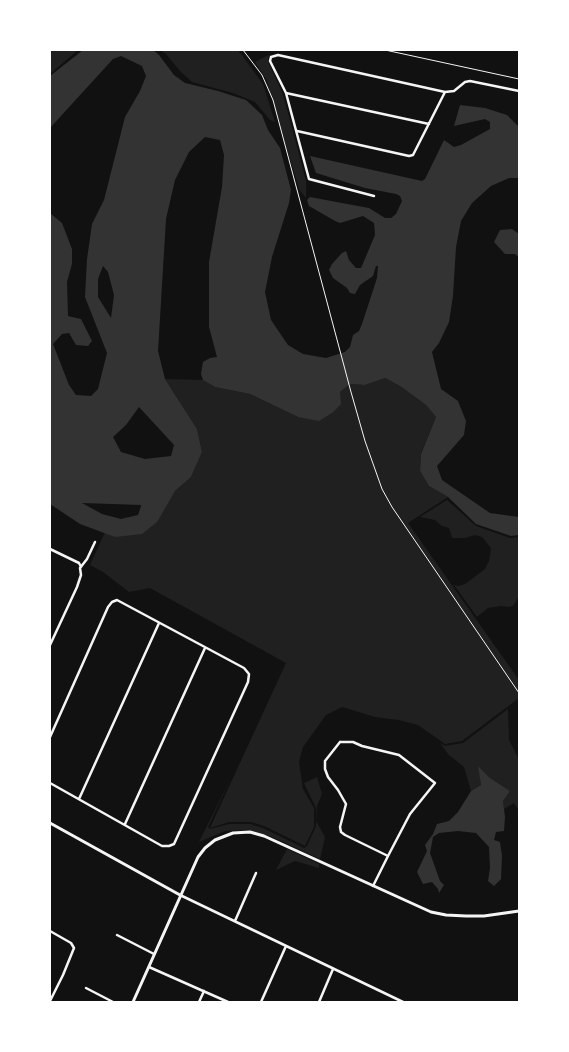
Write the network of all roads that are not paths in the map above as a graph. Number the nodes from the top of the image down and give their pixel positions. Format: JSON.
{"nodes":[{"id":1,"x":519,"y":91,"type":"edge"},
{"id":2,"x":445,"y":92,"type":"junction"},
{"id":3,"x":286,"y":93,"type":"junction"},
{"id":4,"x":429,"y":124,"type":"junction"},
{"id":5,"x":297,"y":130,"type":"junction"},
{"id":6,"x":374,"y":196,"type":"dead end"},
{"id":7,"x":95,"y":542,"type":"dead end"},
{"id":8,"x":50,"y":549,"type":"edge"},
{"id":9,"x":81,"y":567,"type":"junction"},
{"id":10,"x":159,"y":623,"type":"junction"},
{"id":11,"x":50,"y":645,"type":"edge"},
{"id":12,"x":205,"y":648,"type":"junction"},
{"id":13,"x":50,"y":737,"type":"edge"},
{"id":14,"x":50,"y":783,"type":"edge"},
{"id":15,"x":79,"y":798,"type":"junction"},
{"id":16,"x":50,"y":823,"type":"edge"},
{"id":17,"x":125,"y":824,"type":"junction"},
{"id":18,"x":388,"y":856,"type":"junction"},
{"id":19,"x":256,"y":873,"type":"dead end"},
{"id":20,"x":374,"y":886,"type":"junction"},
{"id":21,"x":180,"y":895,"type":"junction"},
{"id":22,"x":519,"y":911,"type":"edge"},
{"id":23,"x":235,"y":921,"type":"junction"},
{"id":24,"x":50,"y":931,"type":"edge"},
{"id":25,"x":117,"y":935,"type":"dead end"},
{"id":26,"x":286,"y":946,"type":"junction"},
{"id":27,"x":154,"y":954,"type":"junction"},
{"id":28,"x":148,"y":967,"type":"junction"},
{"id":29,"x":334,"y":969,"type":"junction"},
{"id":30,"x":86,"y":988,"type":"dead end"},
{"id":31,"x":204,"y":991,"type":"junction"},
{"id":32,"x":50,"y":1000,"type":"edge"},
{"id":33,"x":112,"y":1002,"type":"edge"},
{"id":34,"x":133,"y":1002,"type":"edge"},
{"id":35,"x":198,"y":1002,"type":"edge"},
{"id":36,"x":228,"y":1002,"type":"edge"},
{"id":37,"x":261,"y":1002,"type":"edge"},
{"id":38,"x":319,"y":1002,"type":"edge"},
{"id":39,"x":403,"y":1002,"type":"edge"}],
"edges":[{"from":1,"to":2,"type":"street"},
{"from":2,"to":3,"type":"street"},
{"from":2,"to":4,"type":"street"},
{"from":3,"to":4,"type":"street"},
{"from":3,"to":5,"type":"street"},
{"from":4,"to":5,"type":"street"},
{"from":5,"to":6,"type":"street"},
{"from":7,"to":9,"type":"street"},
{"from":8,"to":9,"type":"street"},
{"from":9,"to":11,"type":"street"},
{"from":10,"to":12,"type":"street"},
{"from":10,"to":13,"type":"street"},
{"from":10,"to":15,"type":"street"},
{"from":12,"to":17,"type":"street"},
{"from":12,"to":17,"type":"street"},
{"from":14,"to":15,"type":"street"},
{"from":15,"to":17,"type":"street"},
{"from":16,"to":21,"type":"street"},
{"from":18,"to":18,"type":"street"},
{"from":18,"to":20,"type":"street"},
{"from":19,"to":23,"type":"street"},
{"from":20,"to":21,"type":"street"},
{"from":20,"to":22,"type":"street"},
{"from":21,"to":23,"type":"street"},
{"from":21,"to":27,"type":"street"},
{"from":23,"to":26,"type":"street"},
{"from":24,"to":32,"type":"street"},
{"from":25,"to":27,"type":"street"},
{"from":26,"to":29,"type":"street"},
{"from":26,"to":37,"type":"street"},
{"from":27,"to":28,"type":"street"},
{"from":28,"to":31,"type":"street"},
{"from":28,"to":34,"type":"street"},
{"from":29,"to":38,"type":"street"},
{"from":29,"to":39,"type":"street"},
{"from":30,"to":33,"type":"street"},
{"from":31,"to":35,"type":"street"},
{"from":31,"to":36,"type":"street"}]}
